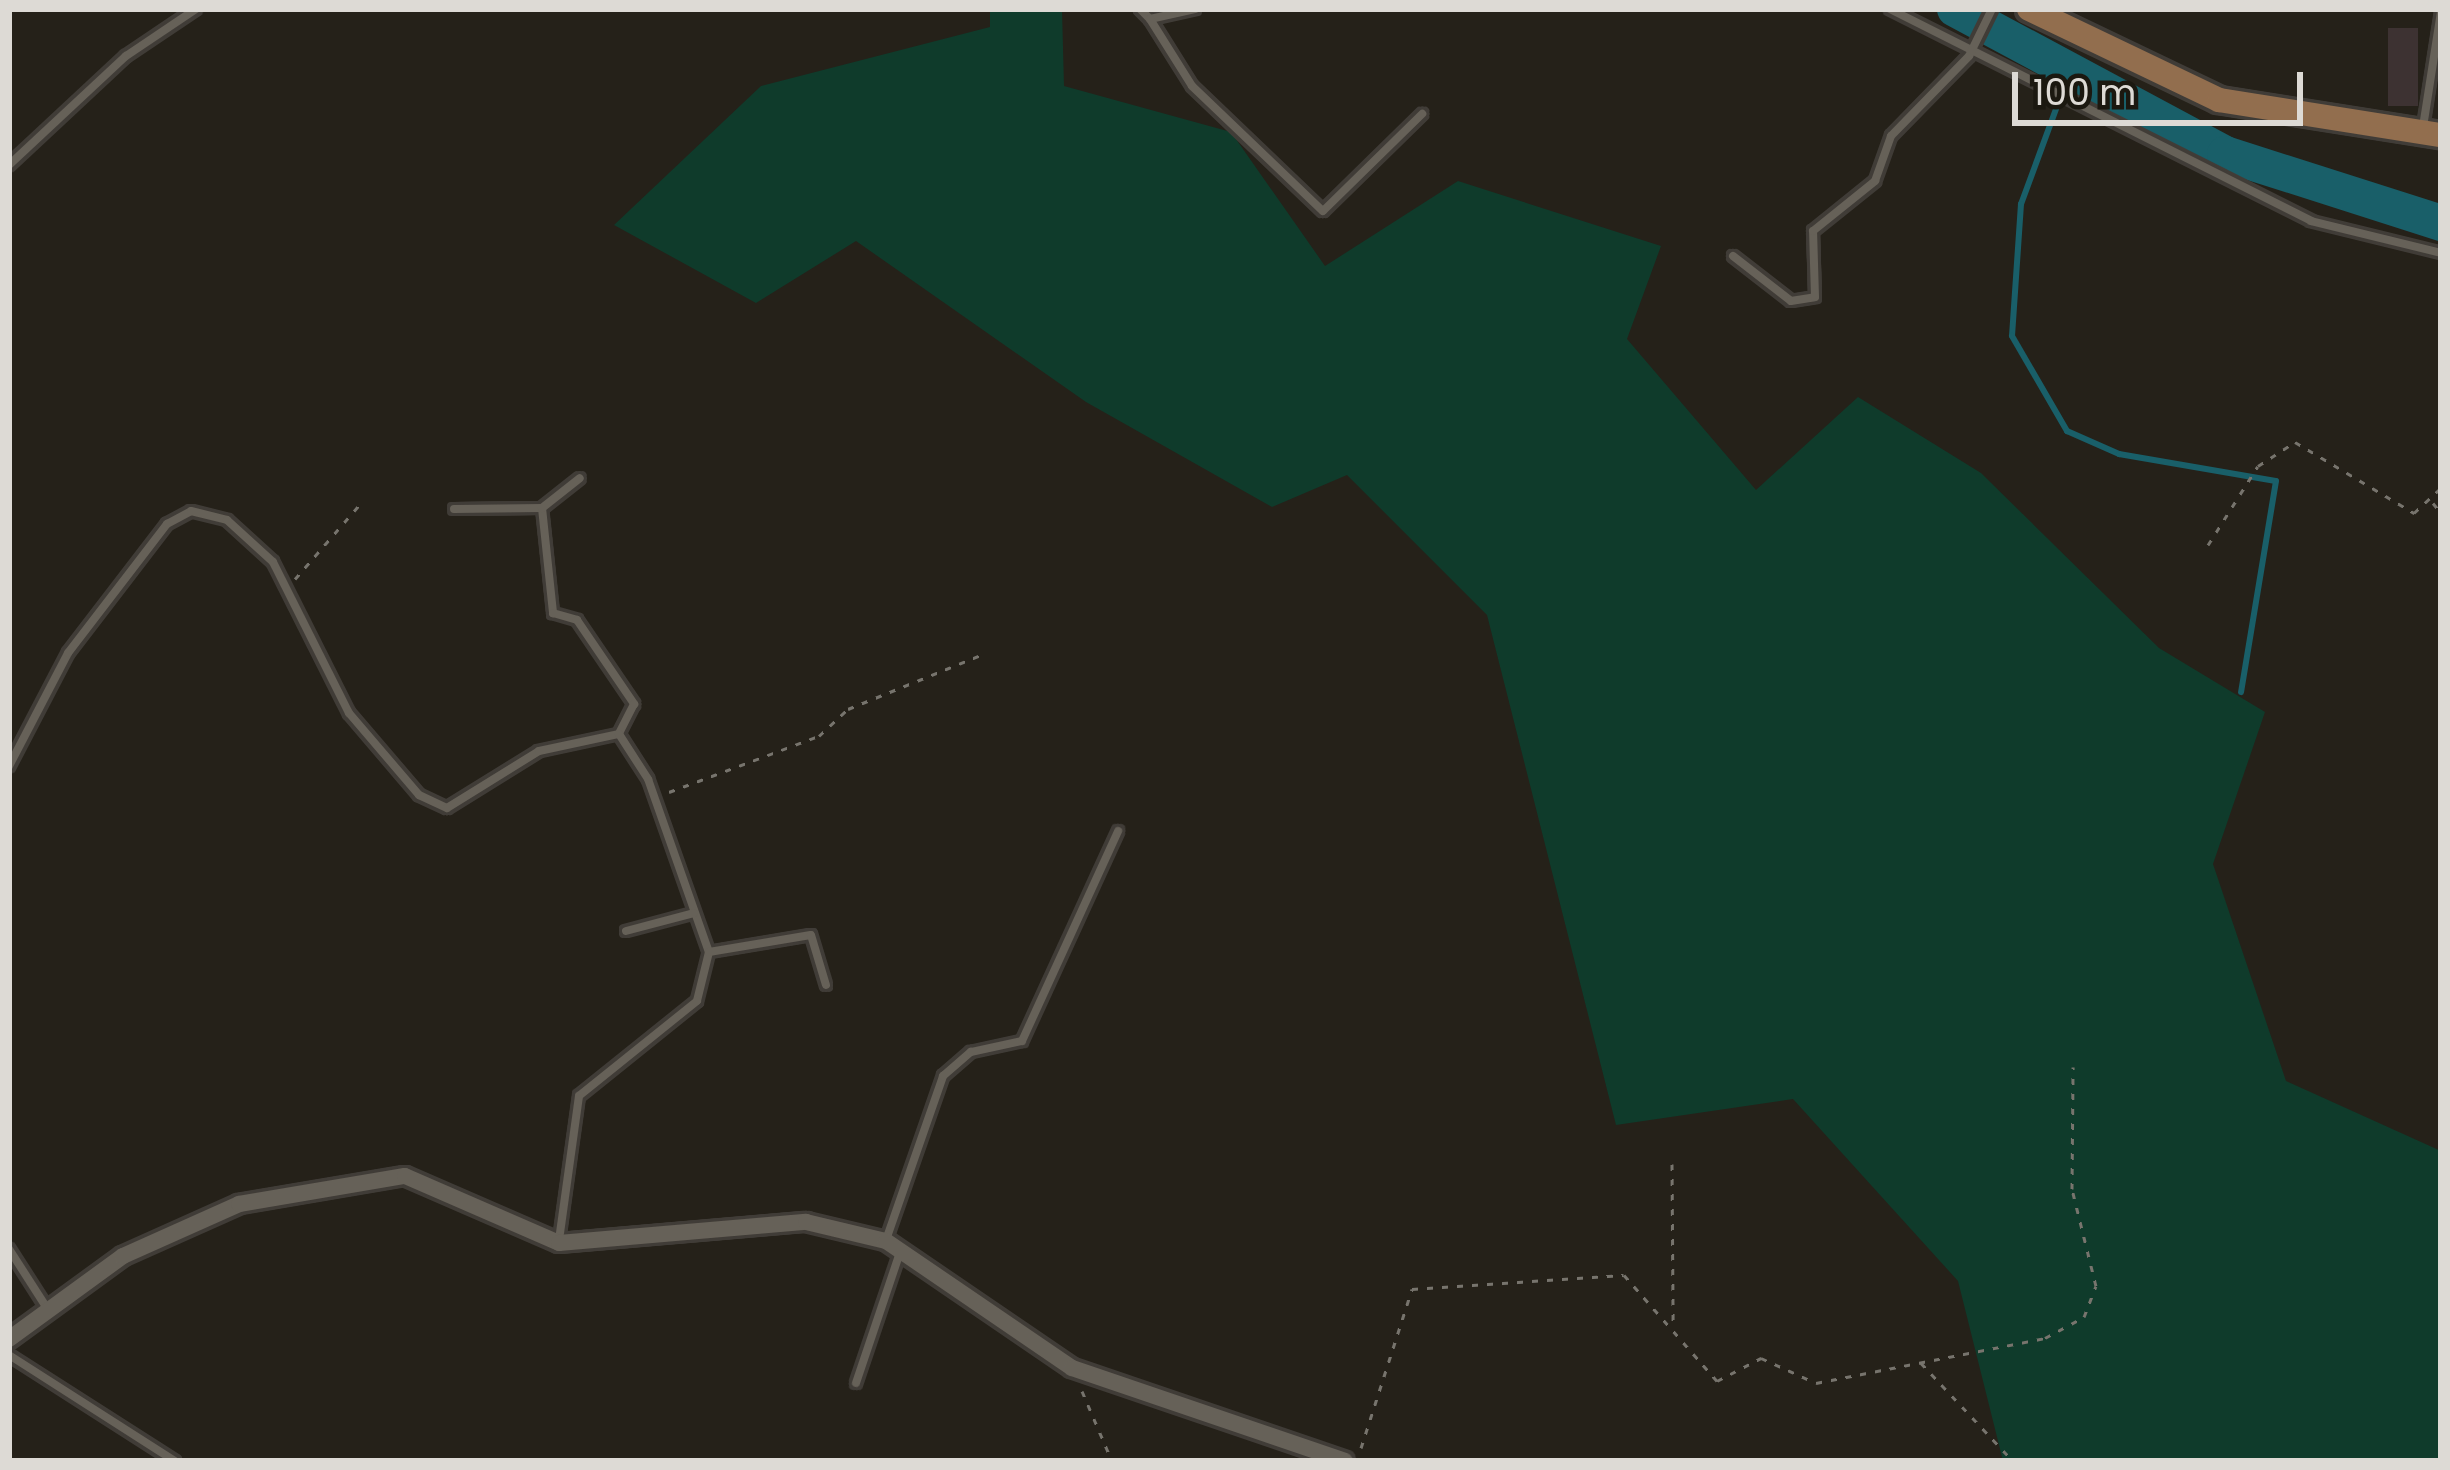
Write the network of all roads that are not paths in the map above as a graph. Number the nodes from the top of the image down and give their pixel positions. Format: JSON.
{"nodes":[{"id":1,"x":196,"y":9,"type":"edge"},
{"id":2,"x":1140,"y":9,"type":"edge"},
{"id":3,"x":1195,"y":9,"type":"edge"},
{"id":4,"x":1890,"y":9,"type":"edge"},
{"id":5,"x":1992,"y":9,"type":"edge"},
{"id":6,"x":2030,"y":9,"type":"edge"},
{"id":7,"x":2441,"y":12,"type":"edge"},
{"id":8,"x":1150,"y":19,"type":"junction"},
{"id":9,"x":1969,"y":56,"type":"junction"},
{"id":10,"x":1422,"y":114,"type":"dead end"},
{"id":11,"x":2432,"y":135,"type":"edge"},
{"id":12,"x":9,"y":165,"type":"edge"},
{"id":13,"x":2441,"y":253,"type":"edge"},
{"id":14,"x":1732,"y":256,"type":"dead end"},
{"id":15,"x":580,"y":478,"type":"dead end"},
{"id":16,"x":542,"y":508,"type":"junction"},
{"id":17,"x":454,"y":509,"type":"dead end"},
{"id":18,"x":620,"y":734,"type":"junction"},
{"id":19,"x":9,"y":766,"type":"edge"},
{"id":20,"x":1118,"y":831,"type":"dead end"},
{"id":21,"x":694,"y":913,"type":"junction"},
{"id":22,"x":626,"y":931,"type":"dead end"},
{"id":23,"x":709,"y":952,"type":"junction"},
{"id":24,"x":826,"y":985,"type":"dead end"},
{"id":25,"x":559,"y":1243,"type":"junction"},
{"id":26,"x":893,"y":1247,"type":"junction"},
{"id":27,"x":9,"y":1249,"type":"edge"},
{"id":28,"x":45,"y":1305,"type":"junction"},
{"id":29,"x":9,"y":1339,"type":"edge"},
{"id":30,"x":9,"y":1355,"type":"edge"},
{"id":31,"x":856,"y":1383,"type":"dead end"},
{"id":32,"x":176,"y":1461,"type":"edge"},
{"id":33,"x":1345,"y":1461,"type":"edge"}],
"edges":[{"from":1,"to":12,"type":"lane"},
{"from":2,"to":8,"type":"lane"},
{"from":3,"to":8,"type":"lane"},
{"from":4,"to":9,"type":"lane"},
{"from":5,"to":9,"type":"lane"},
{"from":6,"to":11,"type":"street"},
{"from":7,"to":11,"type":"lane"},
{"from":8,"to":10,"type":"lane"},
{"from":9,"to":13,"type":"lane"},
{"from":9,"to":14,"type":"lane"},
{"from":15,"to":16,"type":"lane"},
{"from":16,"to":17,"type":"lane"},
{"from":16,"to":18,"type":"lane"},
{"from":18,"to":19,"type":"lane"},
{"from":18,"to":21,"type":"lane"},
{"from":20,"to":26,"type":"lane"},
{"from":21,"to":22,"type":"lane"},
{"from":21,"to":23,"type":"lane"},
{"from":23,"to":24,"type":"lane"},
{"from":23,"to":25,"type":"lane"},
{"from":25,"to":26,"type":"street"},
{"from":25,"to":28,"type":"street"},
{"from":26,"to":31,"type":"lane"},
{"from":26,"to":33,"type":"street"},
{"from":27,"to":28,"type":"lane"},
{"from":28,"to":29,"type":"street"},
{"from":30,"to":32,"type":"lane"}]}
